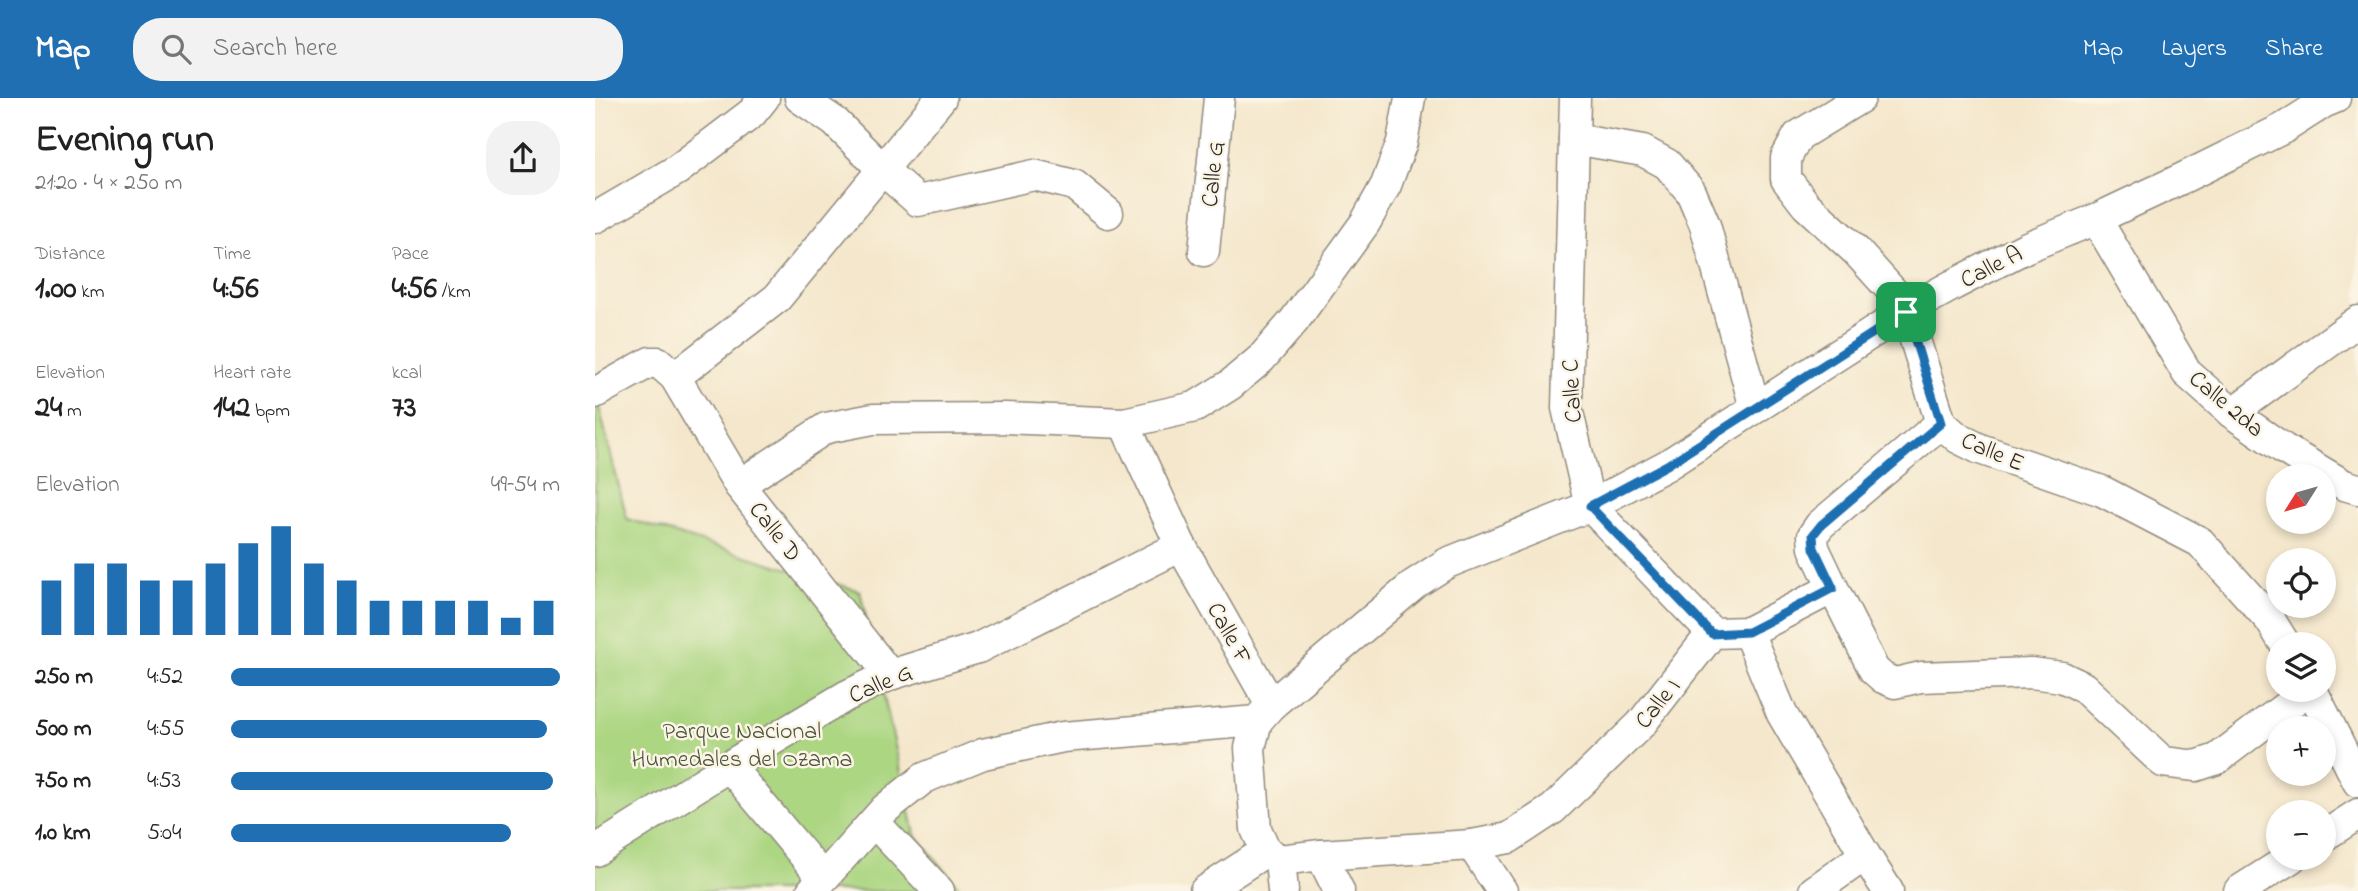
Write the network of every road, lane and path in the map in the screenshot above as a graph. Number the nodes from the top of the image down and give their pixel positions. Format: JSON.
{"nodes":[{"id":1,"x":764,"y":98,"type":"edge"},
{"id":2,"x":800,"y":98,"type":"edge"},
{"id":3,"x":941,"y":98,"type":"edge"},
{"id":4,"x":1219,"y":98,"type":"edge"},
{"id":5,"x":1410,"y":98,"type":"edge"},
{"id":6,"x":1575,"y":98,"type":"edge"},
{"id":7,"x":1860,"y":98,"type":"edge"},
{"id":8,"x":2335,"y":98,"type":"edge"},
{"id":9,"x":1574,"y":139,"type":"junction"},
{"id":10,"x":883,"y":170,"type":"junction"},
{"id":11,"x":1108,"y":213,"type":"dead end"},
{"id":12,"x":595,"y":218,"type":"edge"},
{"id":13,"x":2096,"y":219,"type":"junction"},
{"id":14,"x":1204,"y":251,"type":"dead end"},
{"id":15,"x":1906,"y":312,"type":"junction"},
{"id":16,"x":2358,"y":321,"type":"edge"},
{"id":17,"x":675,"y":377,"type":"junction"},
{"id":18,"x":595,"y":393,"type":"edge"},
{"id":19,"x":1755,"y":408,"type":"junction"},
{"id":20,"x":2232,"y":413,"type":"junction"},
{"id":21,"x":1124,"y":423,"type":"junction"},
{"id":22,"x":1941,"y":423,"type":"junction"},
{"id":23,"x":740,"y":485,"type":"junction"},
{"id":24,"x":2351,"y":487,"type":"edge"},
{"id":25,"x":1590,"y":506,"type":"junction"},
{"id":26,"x":1181,"y":546,"type":"junction"},
{"id":27,"x":1833,"y":588,"type":"junction"},
{"id":28,"x":1748,"y":632,"type":"junction"},
{"id":29,"x":2278,"y":632,"type":"edge"},
{"id":30,"x":1712,"y":634,"type":"junction"},
{"id":31,"x":890,"y":675,"type":"junction"},
{"id":32,"x":2294,"y":702,"type":"edge"},
{"id":33,"x":2316,"y":702,"type":"edge"},
{"id":34,"x":1264,"y":713,"type":"junction"},
{"id":35,"x":729,"y":766,"type":"junction"},
{"id":36,"x":2358,"y":782,"type":"edge"},
{"id":37,"x":2358,"y":814,"type":"edge"},
{"id":38,"x":874,"y":822,"type":"junction"},
{"id":39,"x":2336,"y":828,"type":"edge"},
{"id":40,"x":1472,"y":845,"type":"junction"},
{"id":41,"x":595,"y":851,"type":"edge"},
{"id":42,"x":1273,"y":855,"type":"junction"},
{"id":43,"x":1321,"y":855,"type":"junction"},
{"id":44,"x":1865,"y":855,"type":"junction"},
{"id":45,"x":2272,"y":870,"type":"edge"},
{"id":46,"x":818,"y":885,"type":"edge"},
{"id":47,"x":939,"y":891,"type":"edge"},
{"id":48,"x":1205,"y":891,"type":"edge"},
{"id":49,"x":1283,"y":891,"type":"edge"},
{"id":50,"x":1339,"y":891,"type":"edge"},
{"id":51,"x":1502,"y":891,"type":"edge"},
{"id":52,"x":1814,"y":891,"type":"edge"},
{"id":53,"x":1888,"y":891,"type":"edge"},
{"id":54,"x":2239,"y":891,"type":"edge"}],
"edges":[{"from":1,"to":12,"type":"street"},
{"from":2,"to":10,"type":"street"},
{"from":3,"to":10,"type":"street"},
{"from":4,"to":14,"type":"street","name":"Calle G"},
{"from":5,"to":21,"type":"street"},
{"from":6,"to":9,"type":"street","name":"Calle C"},
{"from":7,"to":15,"type":"street","name":"Calle E"},
{"from":8,"to":13,"type":"street","name":"Calle A"},
{"from":9,"to":19,"type":"street"},
{"from":9,"to":25,"type":"street","name":"Calle C"},
{"from":10,"to":11,"type":"street"},
{"from":10,"to":17,"type":"street"},
{"from":13,"to":15,"type":"street","name":"Calle A"},
{"from":13,"to":20,"type":"street","name":"Calle 2da"},
{"from":15,"to":19,"type":"street","name":"Calle A"},
{"from":15,"to":22,"type":"street","name":"Calle E"},
{"from":16,"to":20,"type":"street"},
{"from":17,"to":18,"type":"street"},
{"from":17,"to":23,"type":"street","name":"Calle D"},
{"from":19,"to":25,"type":"street","name":"Calle A"},
{"from":20,"to":24,"type":"street","name":"Calle 2da"},
{"from":21,"to":23,"type":"street"},
{"from":21,"to":26,"type":"street","name":"Calle F"},
{"from":22,"to":27,"type":"street"},
{"from":22,"to":29,"type":"street","name":"Calle E"},
{"from":23,"to":31,"type":"street","name":"Calle D"},
{"from":25,"to":30,"type":"street"},
{"from":25,"to":34,"type":"street","name":"Calle A"},
{"from":26,"to":31,"type":"street","name":"Calle G"},
{"from":26,"to":34,"type":"street","name":"Calle F"},
{"from":27,"to":28,"type":"street"},
{"from":27,"to":32,"type":"street"},
{"from":28,"to":30,"type":"street"},
{"from":28,"to":44,"type":"street"},
{"from":30,"to":40,"type":"street","name":"Calle I"},
{"from":31,"to":35,"type":"street","name":"Calle G"},
{"from":33,"to":36,"type":"street"},
{"from":34,"to":38,"type":"street"},
{"from":34,"to":42,"type":"street"},
{"from":35,"to":41,"type":"street","name":"Calle G"},
{"from":35,"to":46,"type":"street"},
{"from":37,"to":39,"type":"street"},
{"from":38,"to":46,"type":"street"},
{"from":38,"to":47,"type":"street"},
{"from":40,"to":43,"type":"street","name":"Calle I"},
{"from":40,"to":51,"type":"street"},
{"from":42,"to":43,"type":"street","name":"Calle I"},
{"from":42,"to":48,"type":"street"},
{"from":42,"to":49,"type":"street"},
{"from":43,"to":50,"type":"street"},
{"from":44,"to":52,"type":"street"},
{"from":44,"to":53,"type":"street"},
{"from":45,"to":54,"type":"street"}]}
